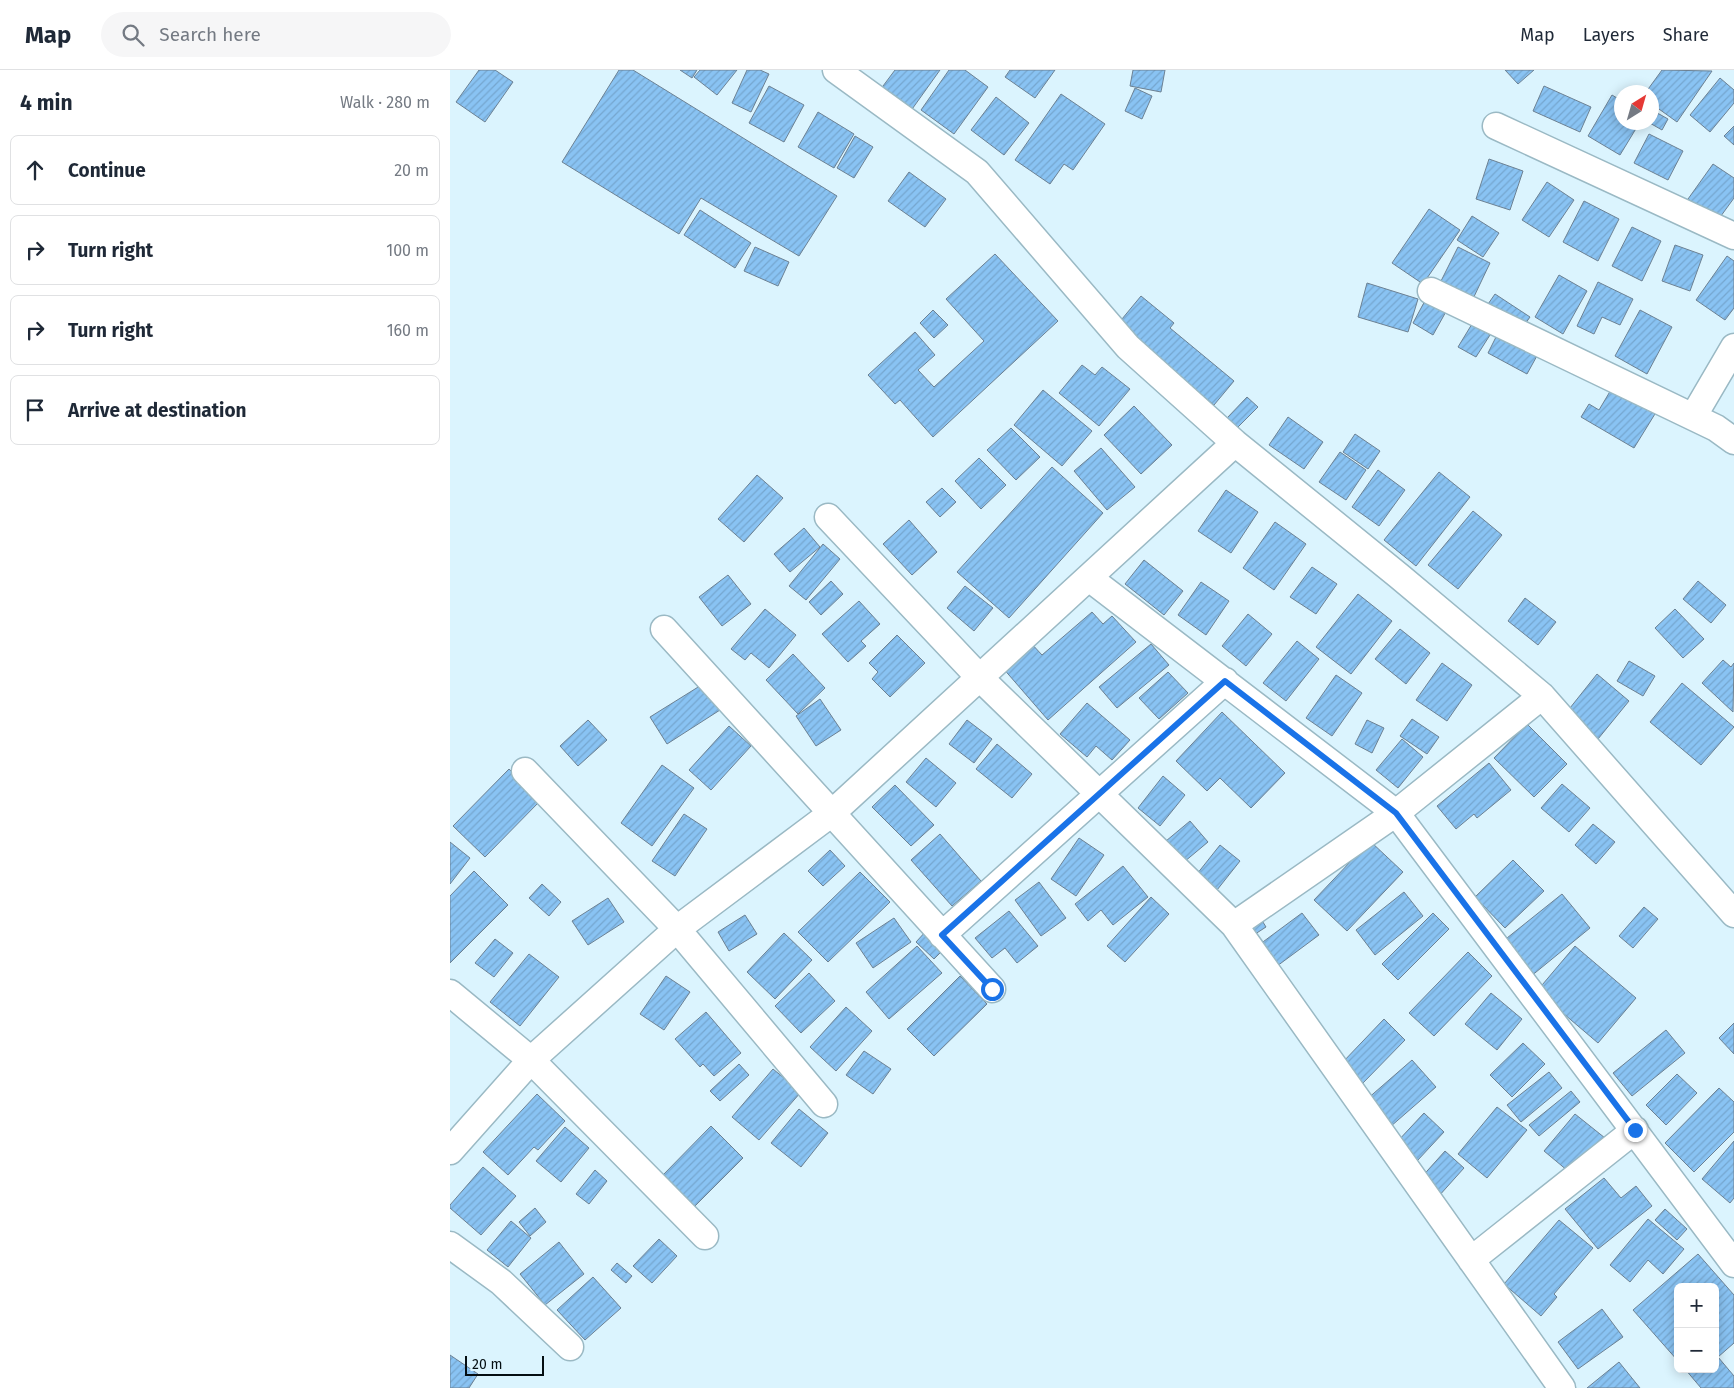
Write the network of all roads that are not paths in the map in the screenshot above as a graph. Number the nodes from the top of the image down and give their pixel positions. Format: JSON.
{"nodes":[{"id":1,"x":836,"y":70,"type":"edge"},
{"id":2,"x":1496,"y":126,"type":"dead end"},
{"id":3,"x":1734,"y":236,"type":"edge"},
{"id":4,"x":1430,"y":290,"type":"dead end"},
{"id":5,"x":1734,"y":347,"type":"edge"},
{"id":6,"x":1693,"y":418,"type":"junction"},
{"id":7,"x":1734,"y":440,"type":"edge"},
{"id":8,"x":1235,"y":444,"type":"junction"},
{"id":9,"x":828,"y":517,"type":"dead end"},
{"id":10,"x":1089,"y":578,"type":"junction"},
{"id":11,"x":664,"y":629,"type":"dead end"},
{"id":12,"x":980,"y":678,"type":"junction"},
{"id":13,"x":1225,"y":681,"type":"junction"},
{"id":14,"x":1542,"y":696,"type":"junction"},
{"id":15,"x":525,"y":771,"type":"dead end"},
{"id":16,"x":1099,"y":793,"type":"junction"},
{"id":17,"x":832,"y":813,"type":"junction"},
{"id":18,"x":1396,"y":813,"type":"junction"},
{"id":19,"x":1734,"y":914,"type":"edge"},
{"id":20,"x":1234,"y":924,"type":"junction"},
{"id":21,"x":677,"y":929,"type":"junction"},
{"id":22,"x":942,"y":935,"type":"junction"},
{"id":23,"x":992,"y":989,"type":"dead end"},
{"id":24,"x":450,"y":993,"type":"edge"},
{"id":25,"x":531,"y":1060,"type":"junction"},
{"id":26,"x":824,"y":1104,"type":"dead end"},
{"id":27,"x":1635,"y":1130,"type":"junction"},
{"id":28,"x":450,"y":1151,"type":"edge"},
{"id":29,"x":705,"y":1236,"type":"dead end"},
{"id":30,"x":450,"y":1245,"type":"edge"},
{"id":31,"x":1471,"y":1260,"type":"junction"},
{"id":32,"x":1734,"y":1264,"type":"edge"},
{"id":33,"x":570,"y":1347,"type":"dead end"},
{"id":34,"x":1562,"y":1388,"type":"edge"}],
"edges":[{"from":1,"to":8,"type":"street"},
{"from":2,"to":3,"type":"street"},
{"from":4,"to":6,"type":"street"},
{"from":5,"to":6,"type":"street"},
{"from":6,"to":7,"type":"street"},
{"from":8,"to":10,"type":"street"},
{"from":8,"to":14,"type":"street"},
{"from":9,"to":12,"type":"street"},
{"from":10,"to":12,"type":"street"},
{"from":10,"to":13,"type":"street"},
{"from":11,"to":17,"type":"street"},
{"from":12,"to":16,"type":"street"},
{"from":12,"to":17,"type":"street"},
{"from":13,"to":16,"type":"street"},
{"from":13,"to":18,"type":"street"},
{"from":14,"to":18,"type":"street"},
{"from":14,"to":19,"type":"street"},
{"from":15,"to":21,"type":"street"},
{"from":16,"to":20,"type":"street"},
{"from":16,"to":22,"type":"street"},
{"from":17,"to":21,"type":"street"},
{"from":17,"to":22,"type":"street"},
{"from":18,"to":20,"type":"street"},
{"from":18,"to":27,"type":"street"},
{"from":20,"to":31,"type":"street"},
{"from":21,"to":25,"type":"street"},
{"from":21,"to":26,"type":"street"},
{"from":22,"to":23,"type":"street"},
{"from":24,"to":25,"type":"street"},
{"from":25,"to":28,"type":"street"},
{"from":25,"to":29,"type":"street"},
{"from":27,"to":31,"type":"street"},
{"from":27,"to":32,"type":"street"},
{"from":30,"to":33,"type":"street"},
{"from":31,"to":34,"type":"street"}]}
